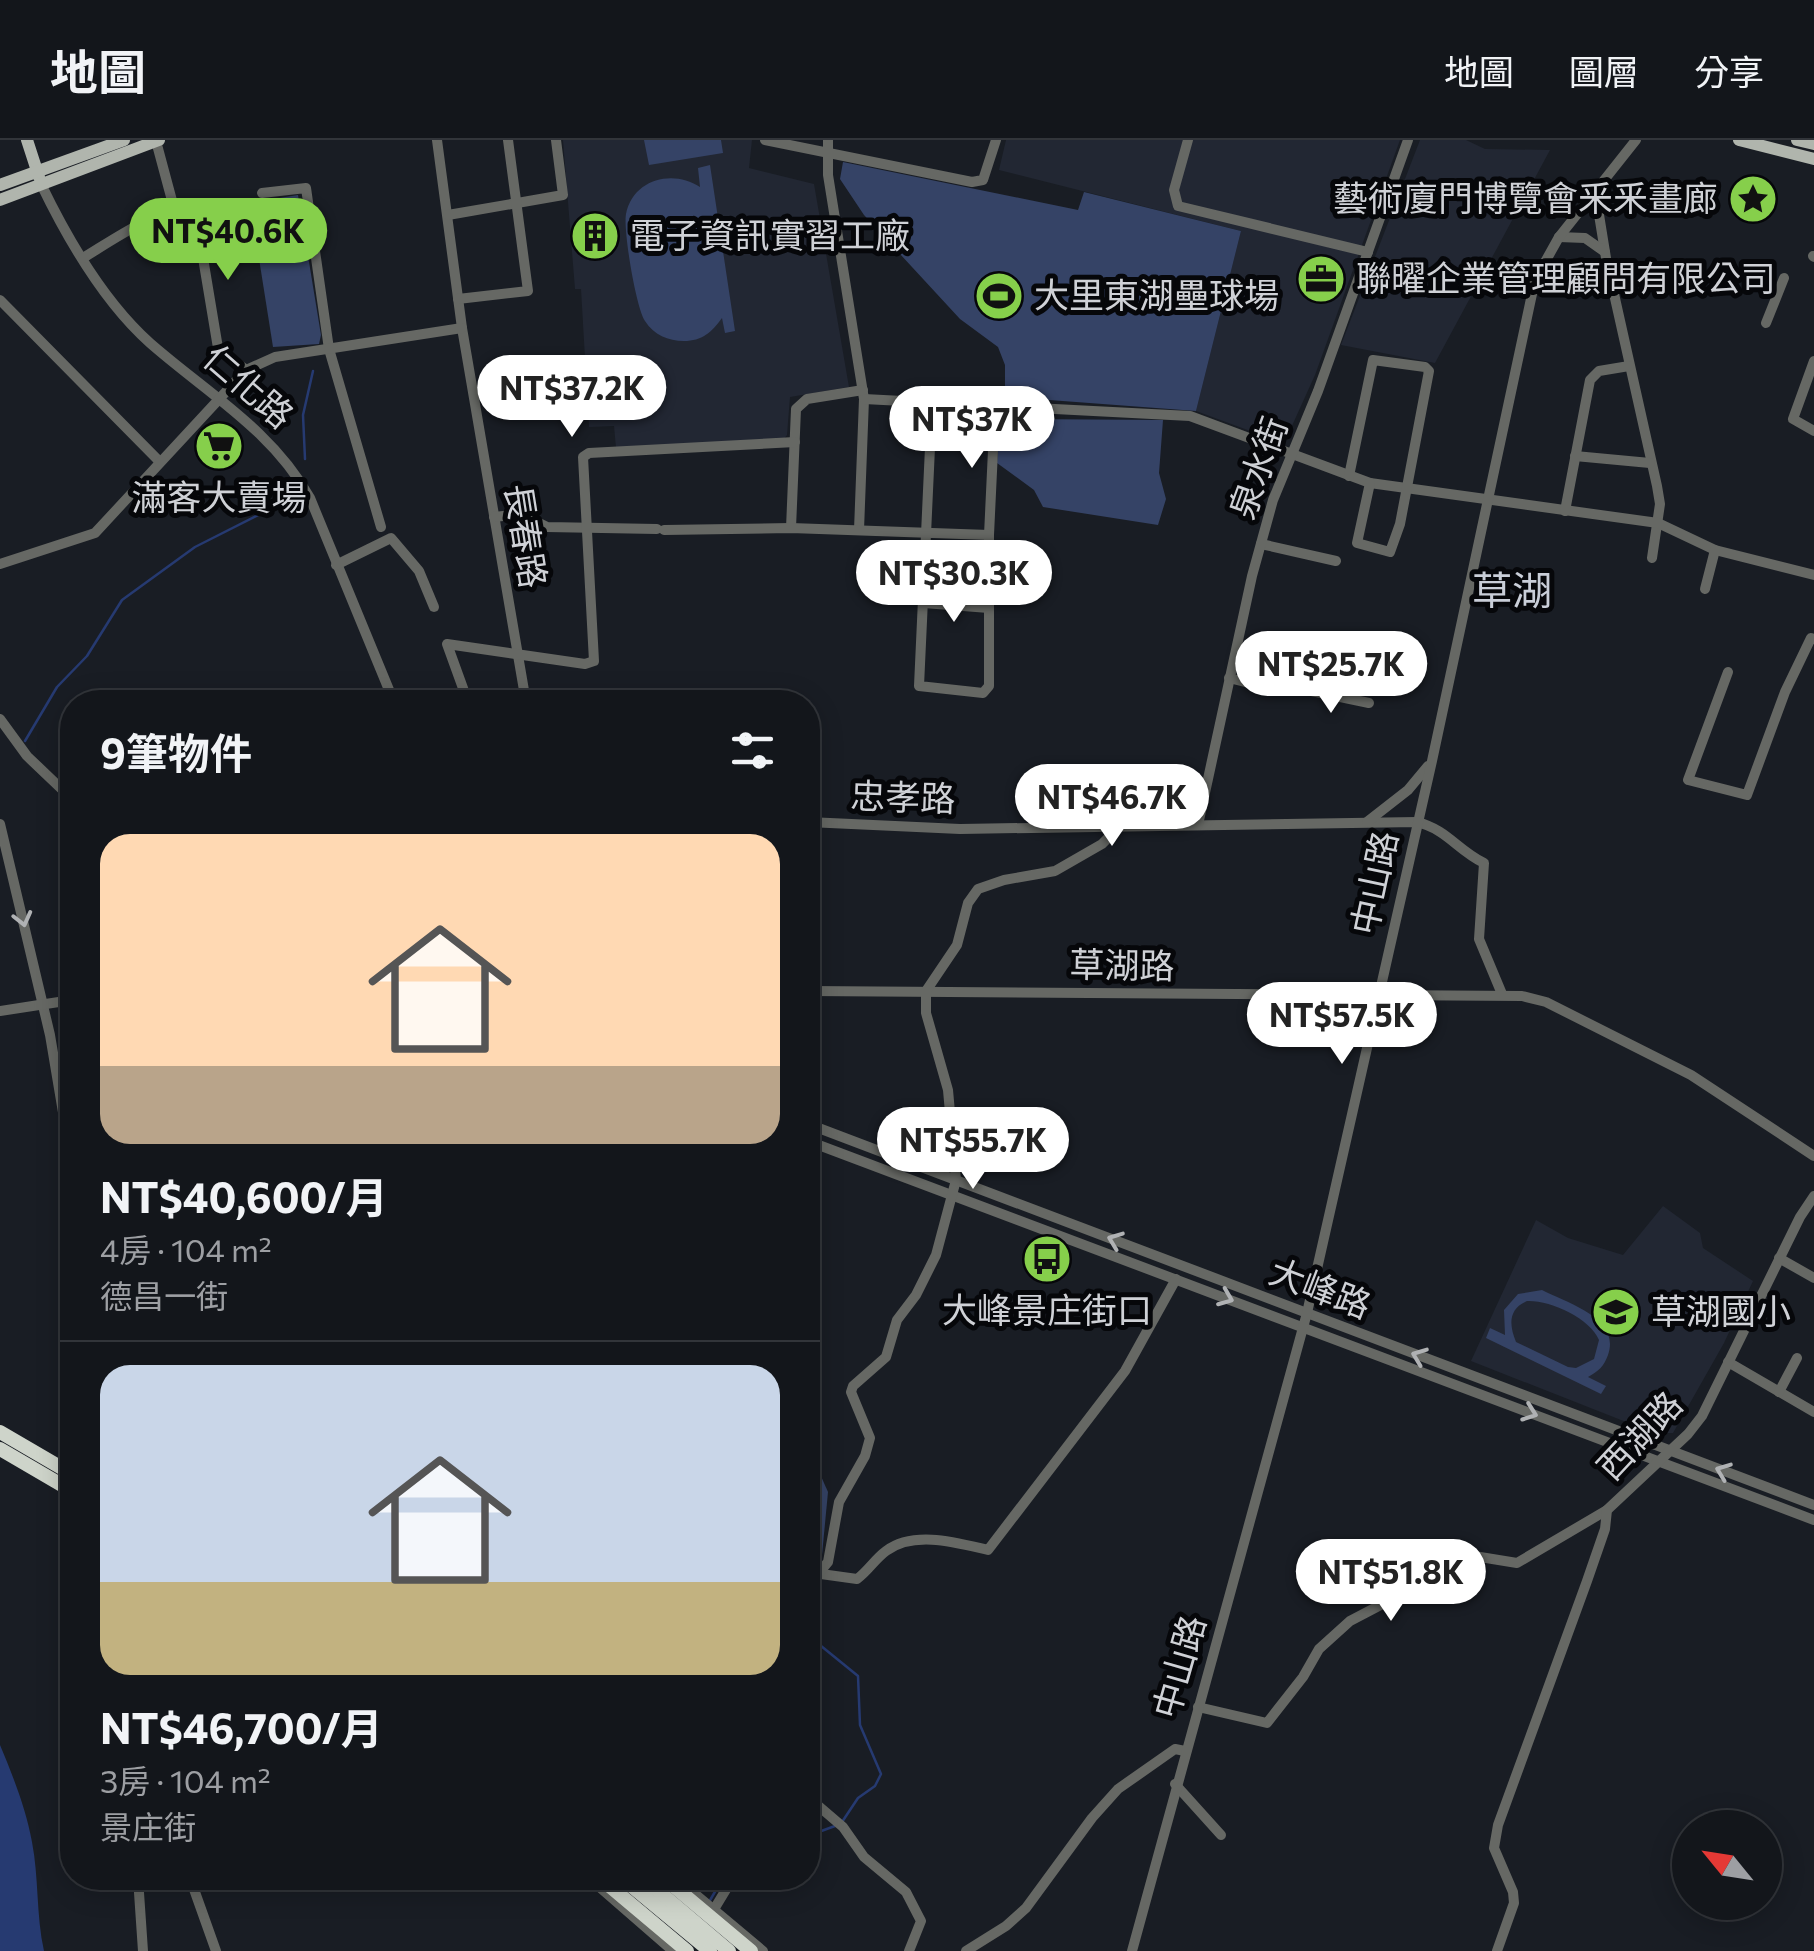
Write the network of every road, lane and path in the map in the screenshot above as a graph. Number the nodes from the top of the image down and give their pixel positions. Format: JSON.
{"nodes":[{"id":1,"x":27,"y":140,"type":"edge"},
{"id":2,"x":124,"y":140,"type":"edge"},
{"id":3,"x":158,"y":140,"type":"edge"},
{"id":4,"x":437,"y":140,"type":"edge"},
{"id":5,"x":508,"y":140,"type":"edge"},
{"id":6,"x":556,"y":140,"type":"edge"},
{"id":7,"x":764,"y":140,"type":"edge"},
{"id":8,"x":996,"y":140,"type":"edge"},
{"id":9,"x":1188,"y":140,"type":"edge"},
{"id":10,"x":1408,"y":140,"type":"edge"},
{"id":11,"x":1636,"y":140,"type":"edge"},
{"id":12,"x":1739,"y":140,"type":"edge"},
{"id":13,"x":1797,"y":140,"type":"edge"},
{"id":14,"x":1814,"y":144,"type":"edge"},
{"id":15,"x":828,"y":146,"type":"edge"},
{"id":16,"x":1814,"y":160,"type":"edge"},
{"id":17,"x":39,"y":178,"type":"junction"},
{"id":18,"x":0,"y":184,"type":"edge"},
{"id":19,"x":1595,"y":190,"type":"junction"},
{"id":20,"x":262,"y":193,"type":"dead end"},
{"id":21,"x":0,"y":200,"type":"edge"},
{"id":22,"x":516,"y":202,"type":"junction"},
{"id":23,"x":194,"y":204,"type":"junction"},
{"id":24,"x":210,"y":204,"type":"dead end"},
{"id":25,"x":174,"y":208,"type":"junction"},
{"id":26,"x":448,"y":215,"type":"junction"},
{"id":27,"x":1559,"y":237,"type":"junction"},
{"id":28,"x":1368,"y":252,"type":"junction"},
{"id":29,"x":1605,"y":252,"type":"junction"},
{"id":30,"x":83,"y":258,"type":"junction"},
{"id":31,"x":1784,"y":278,"type":"dead end"},
{"id":32,"x":458,"y":299,"type":"junction"},
{"id":33,"x":0,"y":300,"type":"edge"},
{"id":34,"x":1766,"y":323,"type":"dead end"},
{"id":35,"x":462,"y":328,"type":"junction"},
{"id":36,"x":328,"y":349,"type":"junction"},
{"id":37,"x":1814,"y":361,"type":"edge"},
{"id":38,"x":1629,"y":366,"type":"junction"},
{"id":39,"x":246,"y":370,"type":"junction"},
{"id":40,"x":864,"y":394,"type":"junction"},
{"id":41,"x":219,"y":398,"type":"junction"},
{"id":42,"x":932,"y":404,"type":"junction"},
{"id":43,"x":995,"y":408,"type":"junction"},
{"id":44,"x":1814,"y":430,"type":"edge"},
{"id":45,"x":794,"y":442,"type":"junction"},
{"id":46,"x":1292,"y":454,"type":"junction"},
{"id":47,"x":1575,"y":456,"type":"junction"},
{"id":48,"x":160,"y":462,"type":"junction"},
{"id":49,"x":1650,"y":462,"type":"junction"},
{"id":50,"x":1348,"y":476,"type":"junction"},
{"id":51,"x":1370,"y":483,"type":"junction"},
{"id":52,"x":1408,"y":487,"type":"junction"},
{"id":53,"x":1488,"y":499,"type":"junction"},
{"id":54,"x":1565,"y":511,"type":"junction"},
{"id":55,"x":494,"y":516,"type":"junction"},
{"id":56,"x":1658,"y":523,"type":"junction"},
{"id":57,"x":587,"y":528,"type":"junction"},
{"id":58,"x":791,"y":528,"type":"junction"},
{"id":59,"x":859,"y":530,"type":"junction"},
{"id":60,"x":385,"y":532,"type":"junction"},
{"id":61,"x":927,"y":534,"type":"junction"},
{"id":62,"x":989,"y":535,"type":"junction"},
{"id":63,"x":1261,"y":544,"type":"junction"},
{"id":64,"x":1715,"y":550,"type":"junction"},
{"id":65,"x":1652,"y":558,"type":"dead end"},
{"id":66,"x":1336,"y":561,"type":"dead end"},
{"id":67,"x":0,"y":564,"type":"edge"},
{"id":68,"x":336,"y":565,"type":"junction"},
{"id":69,"x":1814,"y":575,"type":"edge"},
{"id":70,"x":1705,"y":589,"type":"dead end"},
{"id":71,"x":924,"y":603,"type":"junction"},
{"id":72,"x":434,"y":606,"type":"dead end"},
{"id":73,"x":989,"y":608,"type":"junction"},
{"id":74,"x":1813,"y":639,"type":"edge"},
{"id":75,"x":517,"y":653,"type":"junction"},
{"id":76,"x":1728,"y":672,"type":"dead end"},
{"id":77,"x":1229,"y":678,"type":"junction"},
{"id":78,"x":389,"y":690,"type":"edge"},
{"id":79,"x":464,"y":690,"type":"edge"},
{"id":80,"x":524,"y":690,"type":"edge"},
{"id":81,"x":1368,"y":703,"type":"dead end"},
{"id":82,"x":0,"y":719,"type":"edge"},
{"id":83,"x":1432,"y":762,"type":"junction"},
{"id":84,"x":60,"y":788,"type":"edge"},
{"id":85,"x":1417,"y":822,"type":"junction"},
{"id":86,"x":820,"y":823,"type":"edge"},
{"id":87,"x":0,"y":824,"type":"edge"},
{"id":88,"x":1364,"y":824,"type":"junction"},
{"id":89,"x":1198,"y":825,"type":"junction"},
{"id":90,"x":1117,"y":828,"type":"junction"},
{"id":91,"x":926,"y":991,"type":"junction"},
{"id":92,"x":820,"y":992,"type":"edge"},
{"id":93,"x":1379,"y":993,"type":"junction"},
{"id":94,"x":1502,"y":994,"type":"junction"},
{"id":95,"x":60,"y":1002,"type":"edge"},
{"id":96,"x":0,"y":1011,"type":"edge"},
{"id":97,"x":60,"y":1095,"type":"edge"},
{"id":98,"x":820,"y":1129,"type":"edge"},
{"id":99,"x":820,"y":1146,"type":"edge"},
{"id":100,"x":1814,"y":1156,"type":"edge"},
{"id":101,"x":956,"y":1180,"type":"junction"},
{"id":102,"x":952,"y":1195,"type":"junction"},
{"id":103,"x":1814,"y":1196,"type":"edge"},
{"id":104,"x":1779,"y":1258,"type":"junction"},
{"id":105,"x":1176,"y":1278,"type":"junction"},
{"id":106,"x":1814,"y":1278,"type":"edge"},
{"id":107,"x":1307,"y":1313,"type":"junction"},
{"id":108,"x":1302,"y":1329,"type":"junction"},
{"id":109,"x":1797,"y":1358,"type":"dead end"},
{"id":110,"x":1728,"y":1362,"type":"junction"},
{"id":111,"x":1779,"y":1392,"type":"junction"},
{"id":112,"x":1814,"y":1412,"type":"edge"},
{"id":113,"x":0,"y":1432,"type":"edge"},
{"id":114,"x":0,"y":1449,"type":"edge"},
{"id":115,"x":1670,"y":1451,"type":"junction"},
{"id":116,"x":1661,"y":1461,"type":"junction"},
{"id":117,"x":60,"y":1467,"type":"edge"},
{"id":118,"x":60,"y":1484,"type":"edge"},
{"id":119,"x":1814,"y":1505,"type":"edge"},
{"id":120,"x":1607,"y":1510,"type":"junction"},
{"id":121,"x":1814,"y":1520,"type":"edge"},
{"id":122,"x":820,"y":1574,"type":"joint"},
{"id":123,"x":1198,"y":1707,"type":"junction"},
{"id":124,"x":1185,"y":1751,"type":"junction"},
{"id":125,"x":1175,"y":1784,"type":"junction"},
{"id":126,"x":820,"y":1808,"type":"edge"},
{"id":127,"x":1221,"y":1835,"type":"dead end"},
{"id":128,"x":139,"y":1890,"type":"edge"},
{"id":129,"x":194,"y":1890,"type":"edge"},
{"id":130,"x":603,"y":1890,"type":"edge"},
{"id":131,"x":616,"y":1890,"type":"edge"},
{"id":132,"x":628,"y":1890,"type":"edge"},
{"id":133,"x":636,"y":1890,"type":"edge"},
{"id":134,"x":659,"y":1890,"type":"edge"},
{"id":135,"x":660,"y":1890,"type":"edge"},
{"id":136,"x":678,"y":1890,"type":"edge"},
{"id":137,"x":691,"y":1890,"type":"edge"},
{"id":138,"x":726,"y":1890,"type":"edge"},
{"id":139,"x":714,"y":1909,"type":"junction"},
{"id":140,"x":701,"y":1923,"type":"junction"},
{"id":141,"x":692,"y":1946,"type":"edge"},
{"id":142,"x":143,"y":1951,"type":"edge"},
{"id":143,"x":216,"y":1951,"type":"edge"},
{"id":144,"x":674,"y":1951,"type":"edge"},
{"id":145,"x":710,"y":1951,"type":"edge"},
{"id":146,"x":732,"y":1951,"type":"edge"},
{"id":147,"x":751,"y":1951,"type":"edge"},
{"id":148,"x":763,"y":1951,"type":"edge"},
{"id":149,"x":909,"y":1951,"type":"edge"},
{"id":150,"x":966,"y":1951,"type":"edge"},
{"id":151,"x":1132,"y":1951,"type":"edge"},
{"id":152,"x":1497,"y":1951,"type":"edge"}],
"edges":[{"from":1,"to":17,"type":"main road","name":"仁化路"},
{"from":2,"to":17,"type":"main road"},
{"from":3,"to":17,"type":"main road"},
{"from":3,"to":25,"type":"street"},
{"from":4,"to":26,"type":"street","name":"長春路"},
{"from":5,"to":22,"type":"street"},
{"from":6,"to":22,"type":"street"},
{"from":7,"to":15,"type":"street"},
{"from":8,"to":15,"type":"street"},
{"from":9,"to":28,"type":"street"},
{"from":10,"to":28,"type":"street","name":"泉水街"},
{"from":11,"to":19,"type":"street","name":"中山路"},
{"from":12,"to":16,"type":"main road"},
{"from":13,"to":14,"type":"main road"},
{"from":15,"to":40,"type":"street"},
{"from":17,"to":18,"type":"main road"},
{"from":17,"to":21,"type":"main road"},
{"from":17,"to":30,"type":"street","name":"仁化路"},
{"from":19,"to":27,"type":"street","name":"中山路"},
{"from":19,"to":29,"type":"street"},
{"from":20,"to":36,"type":"street"},
{"from":22,"to":26,"type":"street"},
{"from":22,"to":32,"type":"street"},
{"from":23,"to":24,"type":"street"},
{"from":23,"to":25,"type":"street"},
{"from":23,"to":39,"type":"street"},
{"from":25,"to":30,"type":"street"},
{"from":26,"to":32,"type":"street","name":"長春路"},
{"from":27,"to":29,"type":"street"},
{"from":27,"to":53,"type":"street","name":"中山路"},
{"from":28,"to":46,"type":"street","name":"泉水街"},
{"from":29,"to":38,"type":"street"},
{"from":30,"to":41,"type":"street","name":"仁化路"},
{"from":31,"to":34,"type":"street"},
{"from":32,"to":35,"type":"street","name":"長春路"},
{"from":33,"to":48,"type":"street"},
{"from":35,"to":36,"type":"street"},
{"from":35,"to":55,"type":"street","name":"長春路"},
{"from":36,"to":39,"type":"street"},
{"from":36,"to":60,"type":"street"},
{"from":37,"to":44,"type":"street"},
{"from":38,"to":47,"type":"street"},
{"from":38,"to":49,"type":"street"},
{"from":39,"to":41,"type":"street"},
{"from":40,"to":42,"type":"street"},
{"from":40,"to":45,"type":"street"},
{"from":40,"to":59,"type":"street"},
{"from":41,"to":48,"type":"street"},
{"from":41,"to":68,"type":"street","name":"仁化路"},
{"from":42,"to":43,"type":"street"},
{"from":42,"to":61,"type":"street"},
{"from":43,"to":46,"type":"street"},
{"from":43,"to":62,"type":"street"},
{"from":45,"to":57,"type":"street"},
{"from":45,"to":58,"type":"street"},
{"from":46,"to":50,"type":"street"},
{"from":46,"to":63,"type":"street","name":"泉水街"},
{"from":47,"to":49,"type":"street"},
{"from":47,"to":54,"type":"street"},
{"from":48,"to":67,"type":"street"},
{"from":49,"to":56,"type":"street"},
{"from":50,"to":51,"type":"street"},
{"from":50,"to":52,"type":"street"},
{"from":51,"to":52,"type":"street"},
{"from":51,"to":52,"type":"street"},
{"from":52,"to":53,"type":"street"},
{"from":53,"to":54,"type":"street"},
{"from":53,"to":83,"type":"street","name":"中山路"},
{"from":54,"to":56,"type":"street"},
{"from":55,"to":57,"type":"street"},
{"from":55,"to":75,"type":"street","name":"長春路"},
{"from":56,"to":64,"type":"street"},
{"from":56,"to":65,"type":"street"},
{"from":57,"to":58,"type":"street"},
{"from":57,"to":75,"type":"street"},
{"from":58,"to":59,"type":"street"},
{"from":59,"to":61,"type":"street"},
{"from":60,"to":68,"type":"street"},
{"from":60,"to":72,"type":"street"},
{"from":61,"to":62,"type":"street"},
{"from":61,"to":71,"type":"street"},
{"from":62,"to":73,"type":"street"},
{"from":63,"to":66,"type":"street"},
{"from":63,"to":77,"type":"street","name":"泉水街"},
{"from":64,"to":69,"type":"street"},
{"from":64,"to":70,"type":"street"},
{"from":68,"to":78,"type":"street","name":"仁化路"},
{"from":71,"to":73,"type":"street"},
{"from":71,"to":73,"type":"street"},
{"from":74,"to":76,"type":"street"},
{"from":75,"to":79,"type":"street"},
{"from":75,"to":80,"type":"street","name":"長春路"},
{"from":77,"to":81,"type":"street"},
{"from":77,"to":89,"type":"street","name":"泉水街"},
{"from":82,"to":84,"type":"street"},
{"from":83,"to":85,"type":"street","name":"中山路"},
{"from":83,"to":88,"type":"street"},
{"from":85,"to":88,"type":"street","name":"忠孝路"},
{"from":85,"to":93,"type":"street","name":"中山路"},
{"from":85,"to":94,"type":"street"},
{"from":86,"to":90,"type":"street","name":"忠孝路"},
{"from":87,"to":97,"type":"street","one_way":true},
{"from":88,"to":89,"type":"street","name":"忠孝路"},
{"from":89,"to":90,"type":"street","name":"忠孝路"},
{"from":90,"to":91,"type":"street"},
{"from":91,"to":92,"type":"street","name":"草湖路"},
{"from":91,"to":93,"type":"street","name":"草湖路"},
{"from":91,"to":101,"type":"street"},
{"from":93,"to":94,"type":"street","name":"草湖路"},
{"from":93,"to":107,"type":"street","name":"中山路"},
{"from":94,"to":100,"type":"street","name":"草湖路"},
{"from":95,"to":96,"type":"street","bridge":true},
{"from":98,"to":101,"type":"street","name":"大峰路"},
{"from":99,"to":102,"type":"street","name":"大峰路"},
{"from":101,"to":102,"type":"street"},
{"from":107,"to":101,"type":"street","name":"大峰路","one_way":true},
{"from":102,"to":105,"type":"street","name":"大峰路"},
{"from":102,"to":122,"type":"street"},
{"from":103,"to":104,"type":"street","name":"西湖路"},
{"from":104,"to":106,"type":"street"},
{"from":104,"to":110,"type":"street","name":"西湖路"},
{"from":105,"to":108,"type":"street","name":"大峰路","one_way":true},
{"from":105,"to":122,"type":"street"},
{"from":107,"to":108,"type":"street","name":"中山路"},
{"from":115,"to":107,"type":"street","name":"大峰路","one_way":true},
{"from":108,"to":116,"type":"street","name":"大峰路","one_way":true},
{"from":108,"to":123,"type":"street","name":"中山路"},
{"from":109,"to":111,"type":"street"},
{"from":110,"to":111,"type":"street"},
{"from":110,"to":115,"type":"street","name":"西湖路"},
{"from":111,"to":112,"type":"street"},
{"from":113,"to":117,"type":"highway"},
{"from":114,"to":118,"type":"highway"},
{"from":115,"to":116,"type":"street","name":"西湖路"},
{"from":119,"to":115,"type":"street","name":"大峰路","one_way":true},
{"from":116,"to":120,"type":"street","name":"西湖路"},
{"from":116,"to":121,"type":"street","name":"大峰路"},
{"from":120,"to":123,"type":"street"},
{"from":120,"to":152,"type":"street","name":"西湖路"},
{"from":123,"to":124,"type":"street","name":"中山路"},
{"from":124,"to":125,"type":"street","name":"中山路"},
{"from":124,"to":150,"type":"street"},
{"from":125,"to":127,"type":"street"},
{"from":125,"to":151,"type":"street","name":"中山路"},
{"from":126,"to":149,"type":"street"},
{"from":128,"to":142,"type":"street"},
{"from":129,"to":143,"type":"street"},
{"from":130,"to":144,"type":"street"},
{"from":131,"to":141,"type":"highway"},
{"from":132,"to":141,"type":"street"},
{"from":133,"to":145,"type":"highway","bridge":true},
{"from":134,"to":146,"type":"highway","bridge":true},
{"from":135,"to":140,"type":"street"},
{"from":136,"to":147,"type":"highway","bridge":true},
{"from":137,"to":139,"type":"street"},
{"from":138,"to":139,"type":"street"},
{"from":139,"to":140,"type":"street"},
{"from":139,"to":148,"type":"street"},
{"from":140,"to":141,"type":"street"},
{"from":140,"to":146,"type":"street"}]}
